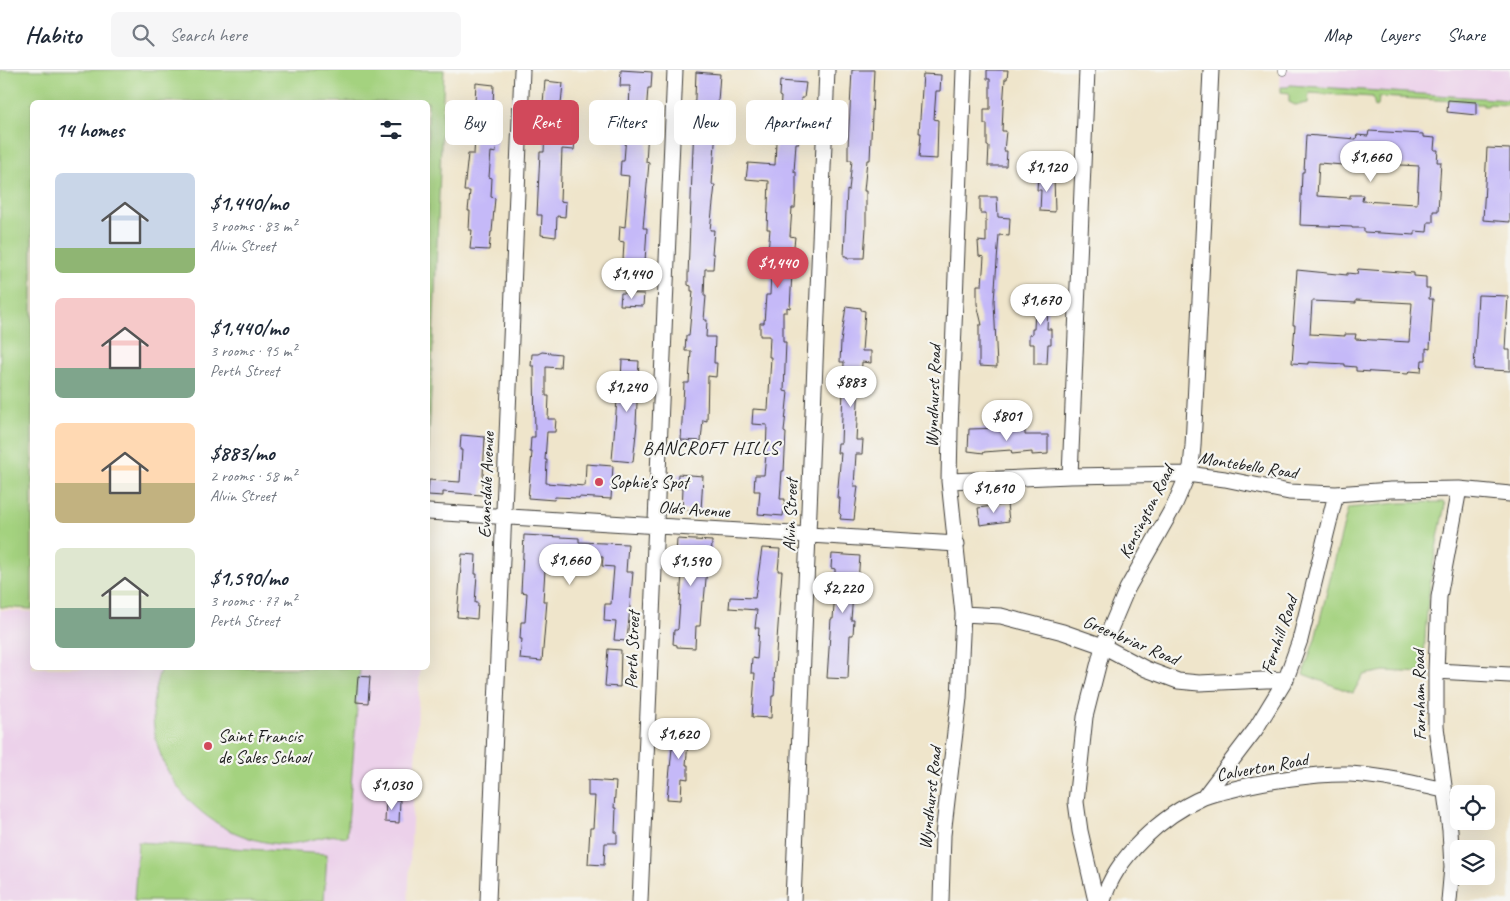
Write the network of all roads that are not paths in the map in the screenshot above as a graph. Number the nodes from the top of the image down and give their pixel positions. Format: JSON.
{"nodes":[{"id":1,"x":522,"y":70,"type":"edge"},
{"id":2,"x":675,"y":70,"type":"edge"},
{"id":3,"x":827,"y":70,"type":"edge"},
{"id":4,"x":964,"y":70,"type":"edge"},
{"id":5,"x":1087,"y":70,"type":"edge"},
{"id":6,"x":1211,"y":70,"type":"edge"},
{"id":7,"x":1187,"y":474,"type":"junction"},
{"id":8,"x":1070,"y":476,"type":"junction"},
{"id":9,"x":949,"y":481,"type":"junction"},
{"id":10,"x":1459,"y":489,"type":"junction"},
{"id":11,"x":1336,"y":494,"type":"junction"},
{"id":12,"x":1510,"y":494,"type":"edge"},
{"id":13,"x":430,"y":512,"type":"edge"},
{"id":14,"x":503,"y":516,"type":"junction"},
{"id":15,"x":656,"y":526,"type":"junction"},
{"id":16,"x":808,"y":535,"type":"junction"},
{"id":17,"x":956,"y":544,"type":"junction"},
{"id":18,"x":963,"y":614,"type":"junction"},
{"id":19,"x":1102,"y":646,"type":"junction"},
{"id":20,"x":1436,"y":671,"type":"junction"},
{"id":21,"x":1510,"y":675,"type":"edge"},
{"id":22,"x":1286,"y":679,"type":"junction"},
{"id":23,"x":1444,"y":790,"type":"junction"},
{"id":24,"x":1204,"y":797,"type":"junction"},
{"id":25,"x":488,"y":901,"type":"edge"},
{"id":26,"x":640,"y":901,"type":"edge"},
{"id":27,"x":793,"y":901,"type":"edge"},
{"id":28,"x":941,"y":901,"type":"edge"},
{"id":29,"x":1096,"y":901,"type":"edge"},
{"id":30,"x":1103,"y":901,"type":"edge"},
{"id":31,"x":1449,"y":901,"type":"edge"}],
"edges":[{"from":1,"to":14,"type":"street","name":"Evansdale Avenue"},
{"from":2,"to":15,"type":"street","name":"Perth Street"},
{"from":3,"to":16,"type":"street","name":"Alvin Street"},
{"from":4,"to":9,"type":"street","name":"Wyndhurst Road"},
{"from":5,"to":8,"type":"street"},
{"from":6,"to":7,"type":"street","name":"Kensington Road"},
{"from":7,"to":8,"type":"street","name":"Montebello Road"},
{"from":7,"to":11,"type":"street","name":"Montebello Road"},
{"from":7,"to":19,"type":"street","name":"Kensington Road"},
{"from":8,"to":9,"type":"street","name":"Montebello Road"},
{"from":9,"to":17,"type":"street","name":"Wyndhurst Road"},
{"from":10,"to":11,"type":"street","name":"Montebello Road"},
{"from":10,"to":12,"type":"street","name":"Montebello Road"},
{"from":10,"to":20,"type":"street","name":"Farnham Road"},
{"from":11,"to":22,"type":"street","name":"Fernhill Road"},
{"from":13,"to":14,"type":"street","name":"Olds Avenue"},
{"from":14,"to":15,"type":"street","name":"Olds Avenue"},
{"from":14,"to":25,"type":"street","name":"Evansdale Avenue"},
{"from":15,"to":16,"type":"street","name":"Olds Avenue"},
{"from":15,"to":26,"type":"street","name":"Perth Street"},
{"from":16,"to":17,"type":"street","name":"Olds Avenue"},
{"from":16,"to":27,"type":"street","name":"Alvin Street"},
{"from":17,"to":18,"type":"street","name":"Wyndhurst Road"},
{"from":18,"to":19,"type":"street","name":"Greenbriar Road"},
{"from":18,"to":28,"type":"street","name":"Wyndhurst Road"},
{"from":19,"to":22,"type":"street","name":"Greenbriar Road"},
{"from":19,"to":29,"type":"street","name":"Kensington Road"},
{"from":20,"to":21,"type":"street"},
{"from":20,"to":23,"type":"street","name":"Farnham Road"},
{"from":22,"to":24,"type":"street","name":"Fernhill Road"},
{"from":23,"to":24,"type":"street","name":"Calverton Road"},
{"from":23,"to":31,"type":"street","name":"Farnham Road"},
{"from":24,"to":30,"type":"street","name":"Calverton Road"}]}
